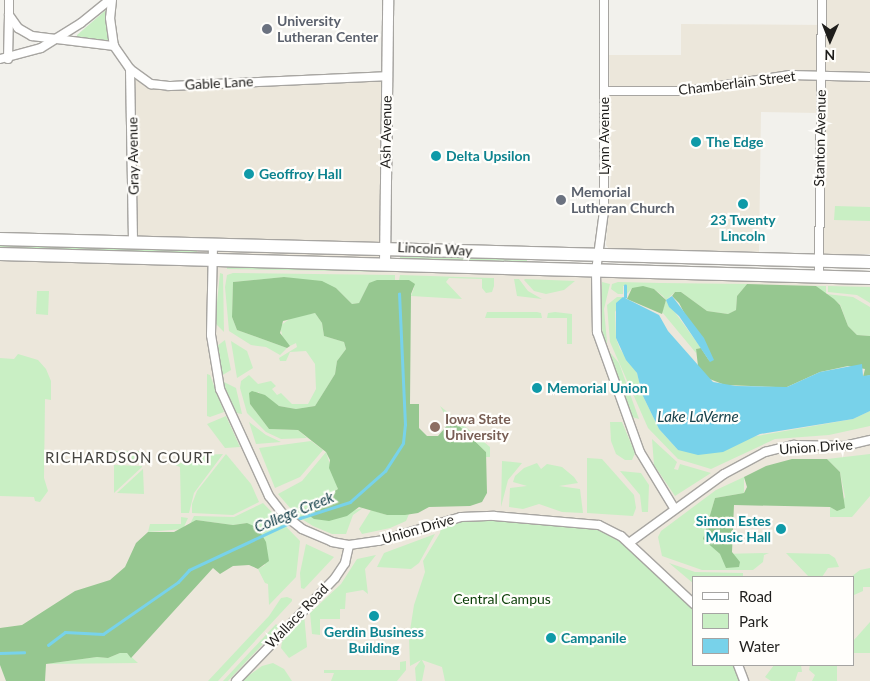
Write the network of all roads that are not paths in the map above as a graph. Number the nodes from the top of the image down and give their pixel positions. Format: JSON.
{"nodes":[{"id":1,"x":9,"y":0,"type":"edge"},
{"id":2,"x":111,"y":0,"type":"edge"},
{"id":3,"x":388,"y":0,"type":"edge"},
{"id":4,"x":604,"y":0,"type":"edge"},
{"id":5,"x":822,"y":0,"type":"edge"},
{"id":6,"x":9,"y":15,"type":"junction"},
{"id":7,"x":59,"y":38,"type":"junction"},
{"id":8,"x":114,"y":46,"type":"junction"},
{"id":9,"x":4,"y":59,"type":"edge"},
{"id":10,"x":130,"y":70,"type":"junction"},
{"id":11,"x":821,"y":75,"type":"junction"},
{"id":12,"x":387,"y":76,"type":"junction"},
{"id":13,"x":870,"y":77,"type":"edge"},
{"id":14,"x":604,"y":90,"type":"junction"},
{"id":15,"x":0,"y":239,"type":"edge"},
{"id":16,"x":133,"y":243,"type":"junction"},
{"id":17,"x":213,"y":246,"type":"junction"},
{"id":18,"x":385,"y":247,"type":"junction"},
{"id":19,"x":0,"y":254,"type":"edge"},
{"id":20,"x":598,"y":256,"type":"junction"},
{"id":21,"x":212,"y":261,"type":"junction"},
{"id":22,"x":819,"y":261,"type":"junction"},
{"id":23,"x":870,"y":262,"type":"edge"},
{"id":24,"x":385,"y":264,"type":"junction"},
{"id":25,"x":596,"y":271,"type":"junction"},
{"id":26,"x":819,"y":276,"type":"junction"},
{"id":27,"x":870,"y":278,"type":"edge"},
{"id":28,"x":870,"y":440,"type":"edge"},
{"id":29,"x":674,"y":508,"type":"junction"},
{"id":30,"x":628,"y":543,"type":"junction"},
{"id":31,"x":350,"y":545,"type":"junction"},
{"id":32,"x":692,"y":602,"type":"edge"},
{"id":33,"x":738,"y":666,"type":"edge"},
{"id":34,"x":236,"y":681,"type":"edge"},
{"id":35,"x":744,"y":681,"type":"edge"}],
"edges":[{"from":1,"to":6,"type":"street"},
{"from":2,"to":7,"type":"street"},
{"from":2,"to":8,"type":"street","name":"Gable Lane"},
{"from":3,"to":12,"type":"street","name":"Ash Avenue"},
{"from":4,"to":14,"type":"street","name":"Lynn Avenue"},
{"from":5,"to":11,"type":"street","name":"Stanton Avenue"},
{"from":6,"to":7,"type":"street"},
{"from":6,"to":9,"type":"street"},
{"from":7,"to":8,"type":"street"},
{"from":7,"to":9,"type":"street"},
{"from":8,"to":10,"type":"street","name":"Gable Lane"},
{"from":10,"to":12,"type":"street","name":"Gable Lane"},
{"from":10,"to":16,"type":"street","name":"Gray Avenue"},
{"from":11,"to":13,"type":"street","name":"Chamberlain Street"},
{"from":11,"to":14,"type":"street","name":"Chamberlain Street"},
{"from":11,"to":22,"type":"street","name":"Stanton Avenue"},
{"from":12,"to":18,"type":"street","name":"Ash Avenue"},
{"from":14,"to":20,"type":"street","name":"Lynn Avenue"},
{"from":15,"to":16,"type":"main road","name":"Lincoln Way"},
{"from":16,"to":17,"type":"main road","name":"Lincoln Way"},
{"from":17,"to":18,"type":"main road","name":"Lincoln Way"},
{"from":17,"to":21,"type":"street","name":"Union Drive"},
{"from":18,"to":20,"type":"main road","name":"Lincoln Way"},
{"from":18,"to":24,"type":"street","name":"Ash Avenue"},
{"from":19,"to":21,"type":"main road","name":"Lincoln Way"},
{"from":20,"to":22,"type":"main road","name":"Lincoln Way"},
{"from":20,"to":25,"type":"street","name":"Lynn Avenue"},
{"from":21,"to":24,"type":"main road","name":"Lincoln Way"},
{"from":21,"to":31,"type":"street","name":"Union Drive"},
{"from":22,"to":23,"type":"main road","name":"Lincoln Way"},
{"from":22,"to":26,"type":"street","name":"Stanton Avenue"},
{"from":24,"to":25,"type":"main road","name":"Lincoln Way"},
{"from":25,"to":26,"type":"main road","name":"Lincoln Way"},
{"from":25,"to":29,"type":"street","name":"Lynn Avenue"},
{"from":26,"to":27,"type":"main road","name":"Lincoln Way"},
{"from":28,"to":29,"type":"street","name":"Union Drive"},
{"from":29,"to":30,"type":"street","name":"Union Drive"},
{"from":30,"to":31,"type":"street","name":"Union Drive"},
{"from":30,"to":32,"type":"street"},
{"from":31,"to":34,"type":"street","name":"Wallace Road"},
{"from":33,"to":35,"type":"street"}]}
